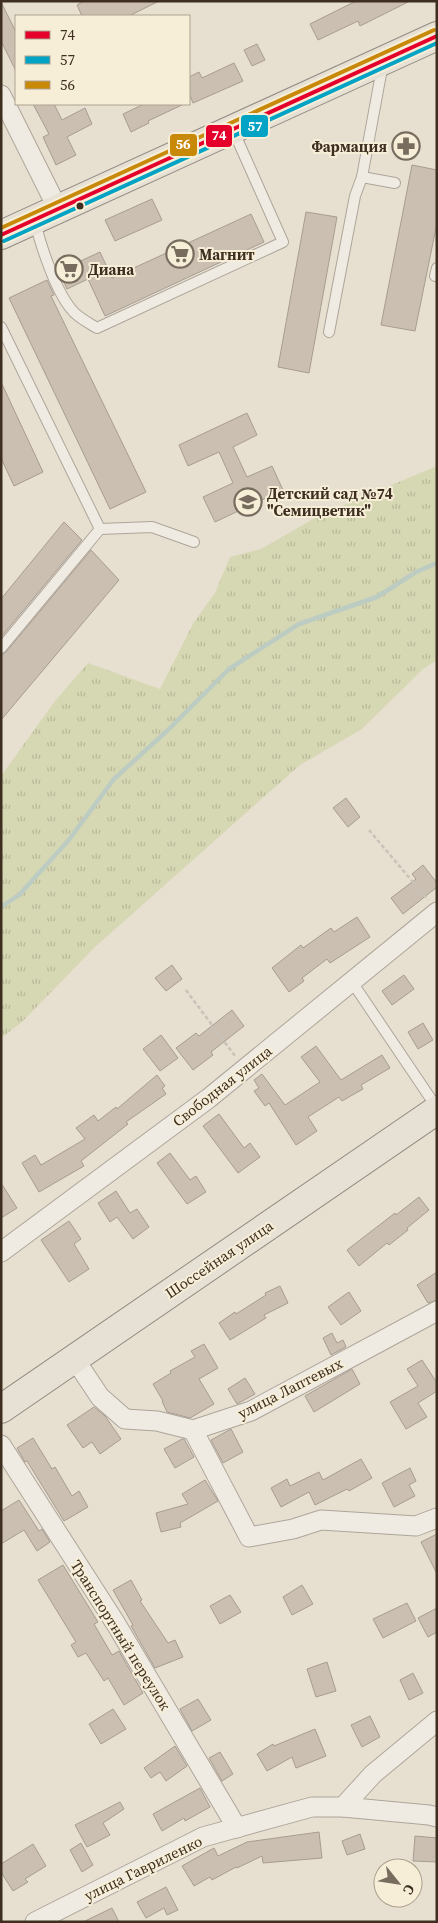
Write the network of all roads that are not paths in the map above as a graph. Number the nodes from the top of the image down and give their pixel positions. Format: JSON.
{"nodes":[{"id":1,"x":437,"y":36,"type":"edge"},
{"id":2,"x":383,"y":60,"type":"junction"},
{"id":3,"x":1,"y":95,"type":"edge"},
{"id":4,"x":233,"y":129,"type":"junction"},
{"id":5,"x":362,"y":177,"type":"junction"},
{"id":6,"x":395,"y":183,"type":"dead end"},
{"id":7,"x":46,"y":214,"type":"junction"},
{"id":8,"x":1,"y":235,"type":"edge"},
{"id":9,"x":1,"y":327,"type":"edge"},
{"id":10,"x":329,"y":332,"type":"dead end"},
{"id":11,"x":100,"y":529,"type":"junction"},
{"id":12,"x":194,"y":542,"type":"dead end"},
{"id":13,"x":1,"y":648,"type":"edge"},
{"id":14,"x":434,"y":908,"type":"edge"},
{"id":15,"x":352,"y":982,"type":"junction"},
{"id":16,"x":437,"y":1109,"type":"edge"},
{"id":17,"x":1,"y":1252,"type":"edge"},
{"id":18,"x":437,"y":1311,"type":"edge"},
{"id":19,"x":74,"y":1358,"type":"junction"},
{"id":20,"x":1,"y":1408,"type":"edge"},
{"id":21,"x":193,"y":1430,"type":"junction"},
{"id":22,"x":1,"y":1445,"type":"edge"},
{"id":23,"x":437,"y":1518,"type":"edge"},
{"id":24,"x":437,"y":1722,"type":"edge"},
{"id":25,"x":343,"y":1807,"type":"junction"},
{"id":26,"x":437,"y":1817,"type":"edge"},
{"id":27,"x":237,"y":1828,"type":"junction"},
{"id":28,"x":35,"y":1922,"type":"edge"}],
"edges":[{"from":1,"to":2,"type":"main road"},
{"from":2,"to":4,"type":"main road"},
{"from":2,"to":5,"type":"lane"},
{"from":3,"to":7,"type":"street"},
{"from":4,"to":7,"type":"main road"},
{"from":4,"to":7,"type":"lane"},
{"from":5,"to":6,"type":"lane"},
{"from":5,"to":10,"type":"lane"},
{"from":7,"to":8,"type":"main road"},
{"from":9,"to":11,"type":"lane"},
{"from":11,"to":12,"type":"lane"},
{"from":11,"to":13,"type":"lane"},
{"from":14,"to":15,"type":"street","name":"Свободная улица"},
{"from":15,"to":16,"type":"lane"},
{"from":15,"to":17,"type":"street","name":"Свободная улица"},
{"from":16,"to":19,"type":"main road","name":"Шоссейная улица"},
{"from":18,"to":21,"type":"street","name":"улица Лаптевых"},
{"from":19,"to":20,"type":"main road","name":"Шоссейная улица"},
{"from":19,"to":21,"type":"street"},
{"from":21,"to":23,"type":"street"},
{"from":22,"to":27,"type":"street","name":"Транспортный переулок"},
{"from":24,"to":25,"type":"street"},
{"from":25,"to":26,"type":"street","name":"улица Гавриленко"},
{"from":25,"to":27,"type":"street","name":"улица Гавриленко"},
{"from":27,"to":28,"type":"street","name":"улица Гавриленко"}]}
